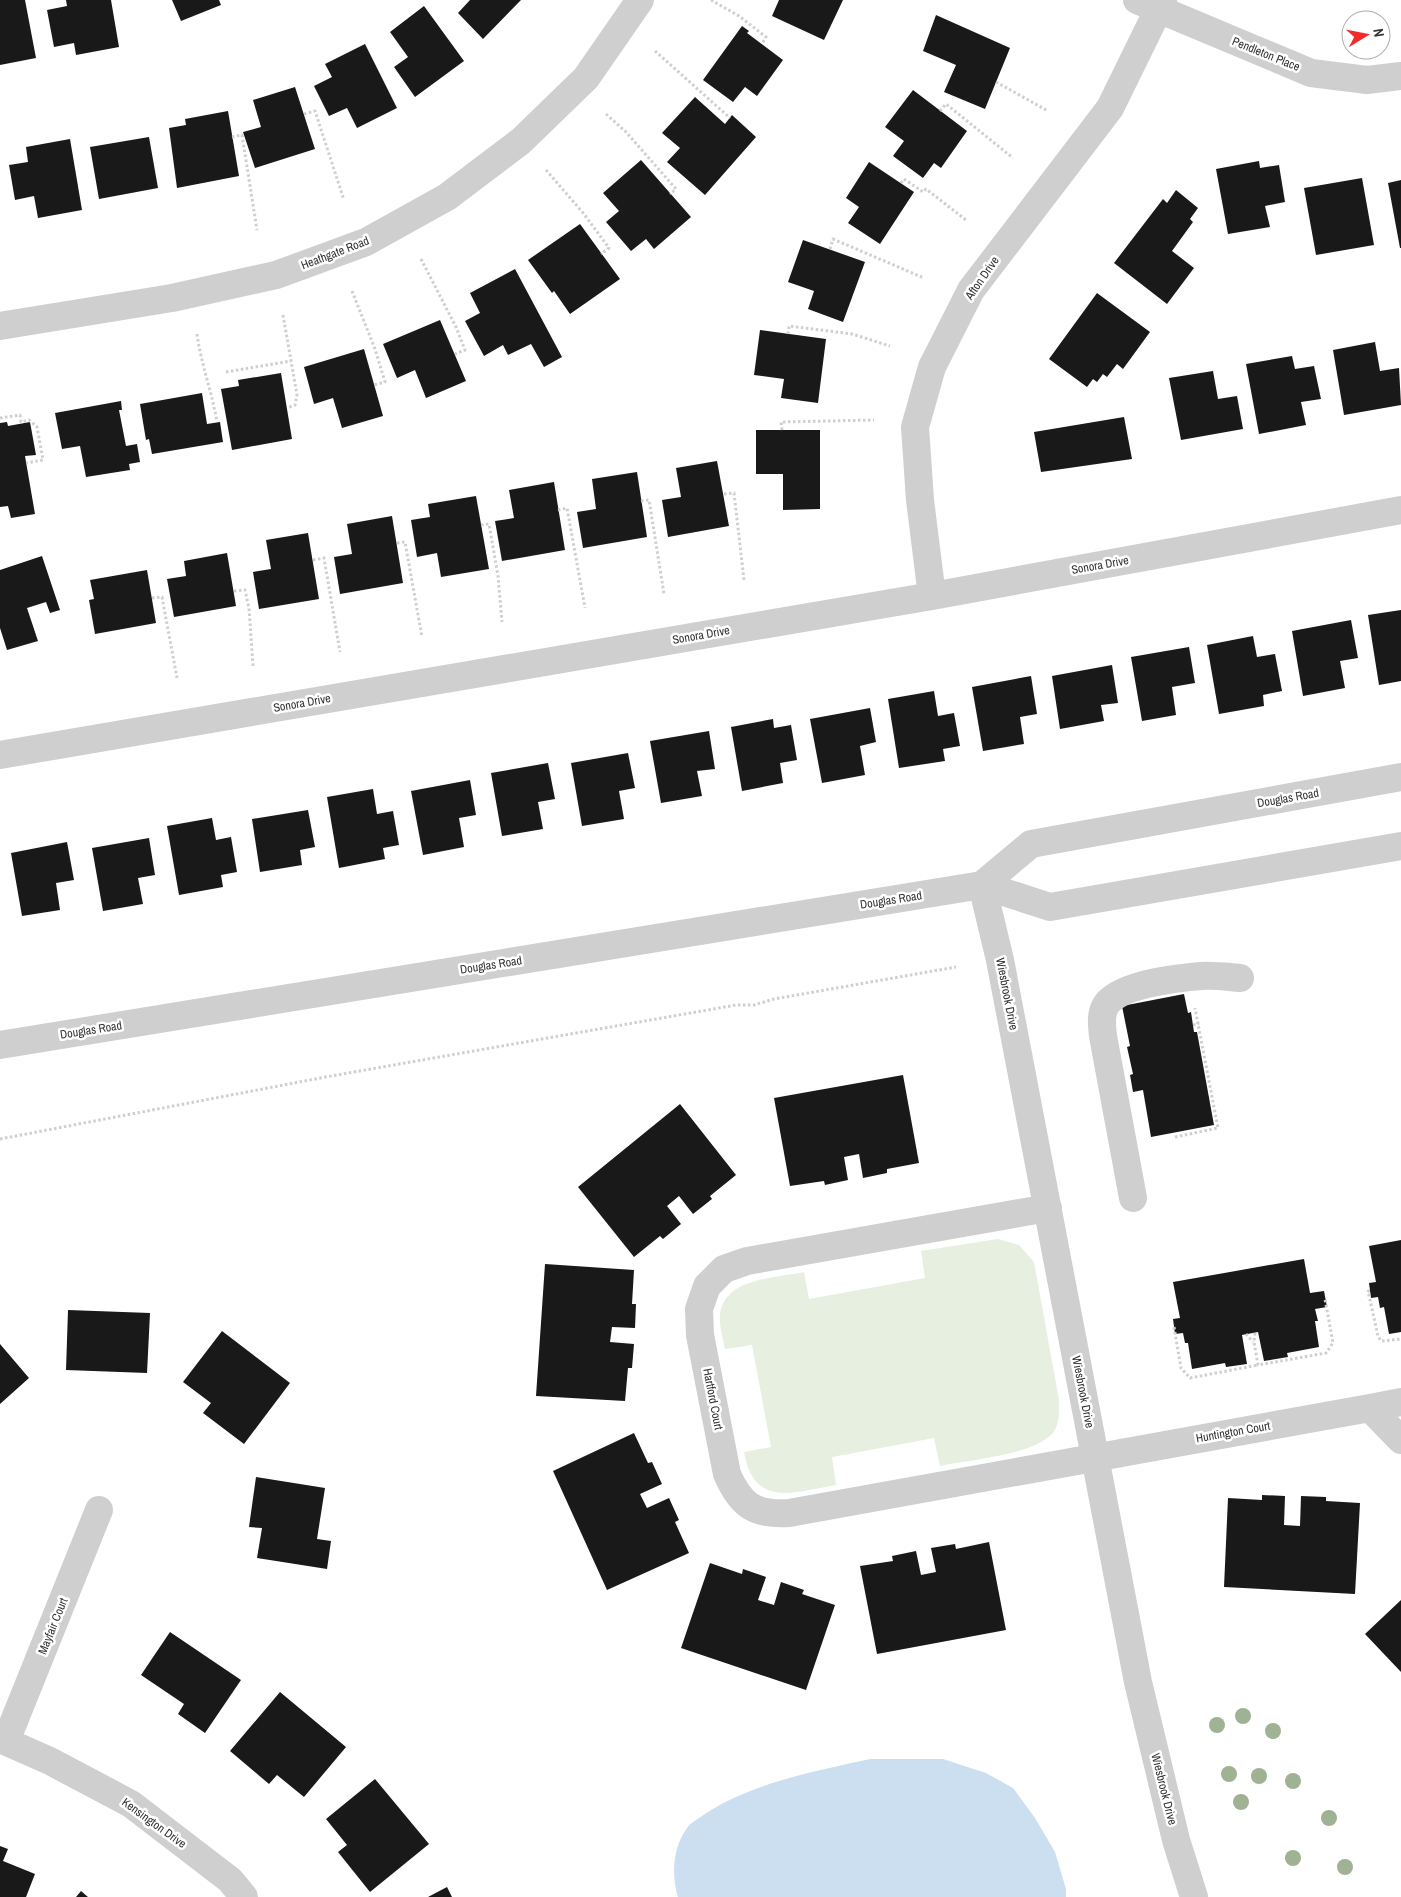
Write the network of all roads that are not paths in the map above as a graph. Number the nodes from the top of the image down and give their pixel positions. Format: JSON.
{"nodes":[{"id":1,"x":640,"y":0,"type":"edge"},
{"id":2,"x":1153,"y":3,"type":"edge"},
{"id":3,"x":1401,"y":76,"type":"edge"},
{"id":4,"x":0,"y":326,"type":"edge"},
{"id":5,"x":1401,"y":510,"type":"edge"},
{"id":6,"x":932,"y":596,"type":"junction"},
{"id":7,"x":0,"y":755,"type":"edge"},
{"id":8,"x":1401,"y":777,"type":"edge"},
{"id":9,"x":1401,"y":846,"type":"edge"},
{"id":10,"x":982,"y":885,"type":"junction"},
{"id":11,"x":1240,"y":978,"type":"dead end"},
{"id":12,"x":0,"y":1045,"type":"edge"},
{"id":13,"x":1133,"y":1198,"type":"dead end"},
{"id":14,"x":1048,"y":1208,"type":"junction"},
{"id":15,"x":1401,"y":1402,"type":"edge"},
{"id":16,"x":1370,"y":1408,"type":"junction"},
{"id":17,"x":1401,"y":1440,"type":"edge"},
{"id":18,"x":1096,"y":1457,"type":"junction"},
{"id":19,"x":100,"y":1510,"type":"dead end"},
{"id":20,"x":3,"y":1740,"type":"edge"},
{"id":21,"x":244,"y":1897,"type":"edge"},
{"id":22,"x":1194,"y":1897,"type":"edge"}],
"edges":[{"from":1,"to":4,"type":"street","name":"Heathgate Road"},
{"from":2,"to":3,"type":"street","name":"Pendleton Place"},
{"from":2,"to":6,"type":"street","name":"Afton Drive"},
{"from":5,"to":6,"type":"street","name":"Sonora Drive"},
{"from":6,"to":7,"type":"street","name":"Sonora Drive"},
{"from":8,"to":10,"type":"street","name":"Douglas Road"},
{"from":9,"to":10,"type":"street","name":"Douglas Road"},
{"from":10,"to":12,"type":"street","name":"Douglas Road"},
{"from":10,"to":14,"type":"street","name":"Wiesbrook Drive"},
{"from":11,"to":13,"type":"street"},
{"from":14,"to":18,"type":"street","name":"Wiesbrook Drive"},
{"from":14,"to":18,"type":"street","name":"Hartford Court"},
{"from":15,"to":16,"type":"street","name":"Huntington Court"},
{"from":16,"to":17,"type":"street"},
{"from":16,"to":18,"type":"street","name":"Huntington Court"},
{"from":18,"to":22,"type":"street","name":"Wiesbrook Drive"},
{"from":19,"to":20,"type":"street","name":"Mayfair Court"},
{"from":20,"to":21,"type":"street","name":"Kensington Drive"}]}
